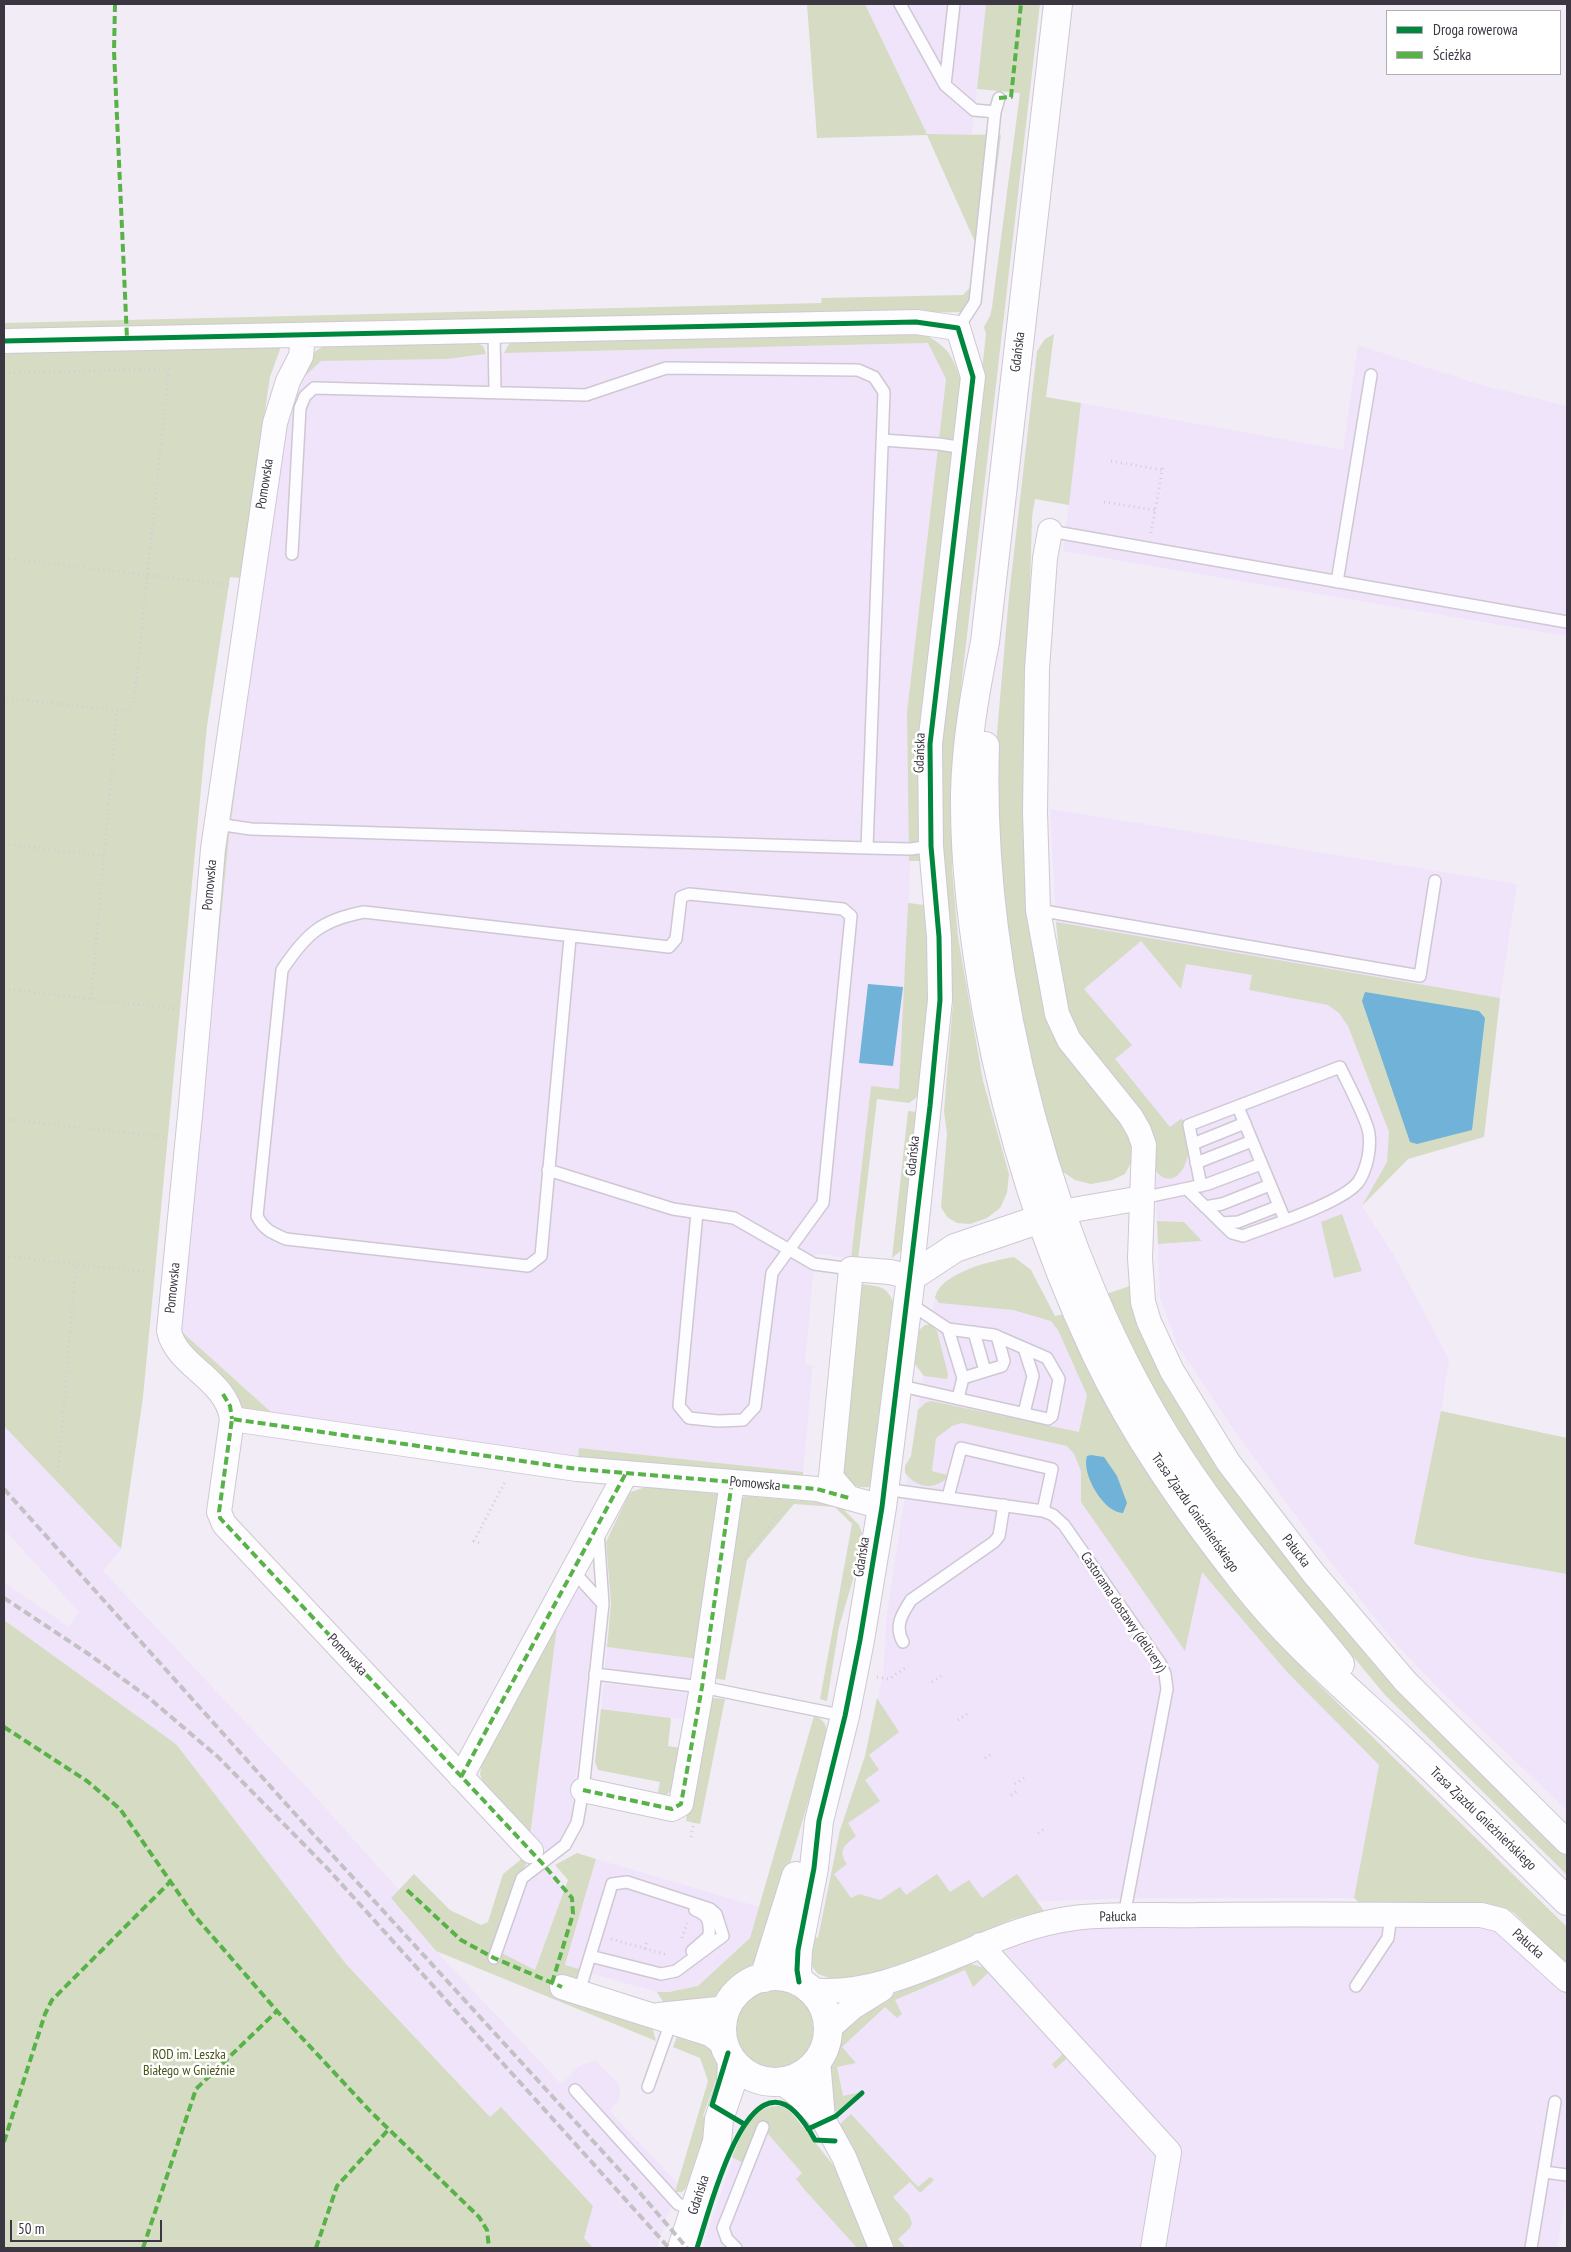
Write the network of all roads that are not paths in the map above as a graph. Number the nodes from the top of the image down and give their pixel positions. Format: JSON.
{"nodes":[{"id":1,"x":900,"y":4,"type":"edge"},
{"id":2,"x":954,"y":4,"type":"edge"},
{"id":3,"x":1058,"y":4,"type":"edge"},
{"id":4,"x":945,"y":86,"type":"junction"},
{"id":5,"x":999,"y":98,"type":"dead end"},
{"id":6,"x":995,"y":112,"type":"junction"},
{"id":7,"x":958,"y":328,"type":"junction"},
{"id":8,"x":494,"y":331,"type":"junction"},
{"id":9,"x":303,"y":335,"type":"junction"},
{"id":10,"x":4,"y":341,"type":"edge"},
{"id":11,"x":1371,"y":375,"type":"dead end"},
{"id":12,"x":495,"y":391,"type":"junction"},
{"id":13,"x":883,"y":440,"type":"junction"},
{"id":14,"x":964,"y":448,"type":"junction"},
{"id":15,"x":1050,"y":531,"type":"joint"},
{"id":16,"x":292,"y":554,"type":"dead end"},
{"id":17,"x":1337,"y":582,"type":"junction"},
{"id":18,"x":1567,"y":622,"type":"edge"},
{"id":19,"x":217,"y":824,"type":"junction"},
{"id":20,"x":931,"y":846,"type":"junction"},
{"id":21,"x":867,"y":848,"type":"junction"},
{"id":22,"x":1435,"y":881,"type":"dead end"},
{"id":23,"x":1038,"y":910,"type":"junction"},
{"id":24,"x":570,"y":938,"type":"junction"},
{"id":25,"x":1238,"y":1107,"type":"junction"},
{"id":26,"x":1245,"y":1123,"type":"junction"},
{"id":27,"x":1252,"y":1141,"type":"junction"},
{"id":28,"x":1193,"y":1144,"type":"junction"},
{"id":29,"x":1196,"y":1163,"type":"junction"},
{"id":30,"x":1261,"y":1164,"type":"junction"},
{"id":31,"x":548,"y":1170,"type":"junction"},
{"id":32,"x":1270,"y":1185,"type":"junction"},
{"id":33,"x":1200,"y":1186,"type":"junction"},
{"id":34,"x":1187,"y":1189,"type":"junction"},
{"id":35,"x":1142,"y":1198,"type":"junction"},
{"id":36,"x":1279,"y":1206,"type":"junction"},
{"id":37,"x":1205,"y":1207,"type":"junction"},
{"id":38,"x":697,"y":1213,"type":"junction"},
{"id":39,"x":1051,"y":1215,"type":"junction"},
{"id":40,"x":1285,"y":1220,"type":"junction"},
{"id":41,"x":1222,"y":1223,"type":"junction"},
{"id":42,"x":790,"y":1250,"type":"junction"},
{"id":43,"x":852,"y":1269,"type":"junction"},
{"id":44,"x":909,"y":1289,"type":"junction"},
{"id":45,"x":948,"y":1329,"type":"junction"},
{"id":46,"x":974,"y":1332,"type":"junction"},
{"id":47,"x":997,"y":1336,"type":"junction"},
{"id":48,"x":1024,"y":1348,"type":"junction"},
{"id":49,"x":985,"y":1371,"type":"junction"},
{"id":50,"x":963,"y":1378,"type":"junction"},
{"id":51,"x":897,"y":1384,"type":"junction"},
{"id":52,"x":958,"y":1398,"type":"junction"},
{"id":53,"x":1024,"y":1413,"type":"junction"},
{"id":54,"x":232,"y":1419,"type":"junction"},
{"id":55,"x":626,"y":1473,"type":"junction"},
{"id":56,"x":732,"y":1482,"type":"junction"},
{"id":57,"x":849,"y":1498,"type":"junction"},
{"id":58,"x":883,"y":1498,"type":"junction"},
{"id":59,"x":948,"y":1498,"type":"junction"},
{"id":60,"x":1004,"y":1505,"type":"junction"},
{"id":61,"x":1043,"y":1511,"type":"junction"},
{"id":62,"x":598,"y":1525,"type":"junction"},
{"id":63,"x":573,"y":1571,"type":"junction"},
{"id":64,"x":603,"y":1604,"type":"junction"},
{"id":65,"x":903,"y":1642,"type":"dead end"},
{"id":66,"x":596,"y":1674,"type":"junction"},
{"id":67,"x":702,"y":1687,"type":"junction"},
{"id":68,"x":845,"y":1716,"type":"junction"},
{"id":69,"x":461,"y":1777,"type":"junction"},
{"id":70,"x":583,"y":1790,"type":"junction"},
{"id":71,"x":819,"y":1821,"type":"junction"},
{"id":72,"x":1567,"y":1842,"type":"edge"},
{"id":73,"x":531,"y":1850,"type":"dead end"},
{"id":74,"x":610,"y":1890,"type":"junction"},
{"id":75,"x":1567,"y":1901,"type":"edge"},
{"id":76,"x":1391,"y":1914,"type":"junction"},
{"id":77,"x":1124,"y":1916,"type":"junction"},
{"id":78,"x":980,"y":1945,"type":"junction"},
{"id":79,"x":590,"y":1956,"type":"junction"},
{"id":80,"x":494,"y":1958,"type":"dead end"},
{"id":81,"x":661,"y":1974,"type":"junction"},
{"id":82,"x":903,"y":1977,"type":"junction"},
{"id":83,"x":764,"y":1978,"type":"junction"},
{"id":84,"x":1567,"y":1980,"type":"edge"},
{"id":85,"x":804,"y":1986,"type":"junction"},
{"id":86,"x":1356,"y":1986,"type":"dead end"},
{"id":87,"x":570,"y":1989,"type":"joint"},
{"id":88,"x":727,"y":2008,"type":"junction"},
{"id":89,"x":663,"y":2019,"type":"junction"},
{"id":90,"x":828,"y":2029,"type":"junction"},
{"id":91,"x":729,"y":2053,"type":"junction"},
{"id":92,"x":818,"y":2060,"type":"junction"},
{"id":93,"x":775,"y":2082,"type":"junction"},
{"id":94,"x":648,"y":2087,"type":"dead end"},
{"id":95,"x":575,"y":2090,"type":"dead end"},
{"id":96,"x":1555,"y":2102,"type":"dead end"},
{"id":97,"x":823,"y":2119,"type":"junction"},
{"id":98,"x":763,"y":2127,"type":"dead end"},
{"id":99,"x":716,"y":2142,"type":"junction"},
{"id":100,"x":1544,"y":2172,"type":"junction"},
{"id":101,"x":1567,"y":2175,"type":"edge"},
{"id":102,"x":694,"y":2210,"type":"junction"},
{"id":103,"x":682,"y":2248,"type":"edge"},
{"id":104,"x":736,"y":2248,"type":"edge"},
{"id":105,"x":880,"y":2248,"type":"edge"},
{"id":106,"x":1153,"y":2248,"type":"edge"},
{"id":107,"x":1531,"y":2248,"type":"edge"}],
"edges":[{"from":1,"to":4,"type":"lane"},
{"from":2,"to":4,"type":"lane"},
{"from":3,"to":39,"type":"main road","name":"Gdańska"},
{"from":4,"to":6,"type":"lane"},
{"from":5,"to":6,"type":"lane"},
{"from":6,"to":7,"type":"lane"},
{"from":7,"to":8,"type":"street"},
{"from":7,"to":14,"type":"street","name":"Gdańska"},
{"from":8,"to":9,"type":"street"},
{"from":8,"to":12,"type":"lane"},
{"from":9,"to":10,"type":"street"},
{"from":9,"to":19,"type":"street","name":"Pomowska"},
{"from":11,"to":17,"type":"lane"},
{"from":12,"to":13,"type":"lane"},
{"from":12,"to":16,"type":"lane"},
{"from":13,"to":14,"type":"lane"},
{"from":13,"to":21,"type":"lane"},
{"from":14,"to":20,"type":"street","name":"Gdańska"},
{"from":15,"to":17,"type":"lane"},
{"from":15,"to":23,"type":"street"},
{"from":17,"to":18,"type":"lane"},
{"from":19,"to":21,"type":"lane"},
{"from":19,"to":54,"type":"street","name":"Pomowska"},
{"from":20,"to":21,"type":"lane"},
{"from":20,"to":44,"type":"street","name":"Gdańska"},
{"from":22,"to":23,"type":"lane"},
{"from":23,"to":35,"type":"street"},
{"from":24,"to":31,"type":"lane"},
{"from":24,"to":31,"type":"lane"},
{"from":24,"to":42,"type":"lane"},
{"from":25,"to":26,"type":"lane"},
{"from":25,"to":28,"type":"lane"},
{"from":25,"to":40,"type":"lane"},
{"from":26,"to":27,"type":"lane"},
{"from":26,"to":28,"type":"lane"},
{"from":27,"to":29,"type":"lane"},
{"from":27,"to":30,"type":"lane"},
{"from":28,"to":29,"type":"lane"},
{"from":29,"to":33,"type":"lane"},
{"from":30,"to":32,"type":"lane"},
{"from":30,"to":33,"type":"lane"},
{"from":31,"to":38,"type":"lane"},
{"from":32,"to":36,"type":"lane"},
{"from":32,"to":37,"type":"lane"},
{"from":33,"to":34,"type":"lane"},
{"from":34,"to":35,"type":"lane"},
{"from":34,"to":37,"type":"lane"},
{"from":35,"to":39,"type":"street"},
{"from":35,"to":72,"type":"street","name":"Pałucka"},
{"from":36,"to":40,"type":"lane"},
{"from":36,"to":41,"type":"lane"},
{"from":37,"to":41,"type":"lane"},
{"from":38,"to":42,"type":"lane"},
{"from":38,"to":42,"type":"lane"},
{"from":39,"to":44,"type":"main road"},
{"from":39,"to":75,"type":"main road","name":"Trasa Zjazdu Gnieźnieńskiego"},
{"from":40,"to":41,"type":"lane"},
{"from":42,"to":43,"type":"lane"},
{"from":43,"to":44,"type":"street"},
{"from":43,"to":57,"type":"street"},
{"from":44,"to":45,"type":"lane"},
{"from":44,"to":51,"type":"main road","name":"Gdańska"},
{"from":45,"to":46,"type":"lane"},
{"from":45,"to":50,"type":"lane"},
{"from":46,"to":47,"type":"lane"},
{"from":46,"to":49,"type":"lane"},
{"from":47,"to":48,"type":"lane"},
{"from":47,"to":49,"type":"lane"},
{"from":48,"to":53,"type":"lane"},
{"from":48,"to":53,"type":"lane"},
{"from":49,"to":50,"type":"lane"},
{"from":50,"to":52,"type":"lane"},
{"from":51,"to":52,"type":"lane"},
{"from":51,"to":58,"type":"main road","name":"Gdańska"},
{"from":52,"to":53,"type":"lane"},
{"from":54,"to":55,"type":"street","name":"Pomowska"},
{"from":54,"to":69,"type":"street","name":"Pomowska"},
{"from":55,"to":56,"type":"street","name":"Pomowska"},
{"from":55,"to":62,"type":"street"},
{"from":56,"to":57,"type":"street","name":"Pomowska"},
{"from":56,"to":67,"type":"street"},
{"from":57,"to":58,"type":"street","name":"Pomowska"},
{"from":58,"to":59,"type":"lane","name":"Castorama dostawy (delivery)"},
{"from":58,"to":68,"type":"main road","name":"Gdańska"},
{"from":59,"to":60,"type":"lane","name":"Castorama dostawy (delivery)"},
{"from":59,"to":61,"type":"lane"},
{"from":60,"to":61,"type":"lane","name":"Castorama dostawy (delivery)"},
{"from":60,"to":65,"type":"lane"},
{"from":61,"to":77,"type":"lane","name":"Castorama dostawy (delivery)"},
{"from":62,"to":63,"type":"street"},
{"from":62,"to":64,"type":"lane"},
{"from":63,"to":64,"type":"lane"},
{"from":63,"to":69,"type":"street"},
{"from":64,"to":66,"type":"lane"},
{"from":66,"to":67,"type":"lane"},
{"from":66,"to":70,"type":"lane"},
{"from":67,"to":68,"type":"lane"},
{"from":67,"to":70,"type":"street"},
{"from":68,"to":71,"type":"main road","name":"Gdańska"},
{"from":69,"to":73,"type":"street","name":"Pomowska"},
{"from":70,"to":80,"type":"lane"},
{"from":71,"to":83,"type":"main road","name":"Gdańska"},
{"from":71,"to":85,"type":"main road","name":"Gdańska"},
{"from":74,"to":79,"type":"lane"},
{"from":74,"to":81,"type":"lane"},
{"from":74,"to":81,"type":"lane"},
{"from":76,"to":77,"type":"street","name":"Pałucka"},
{"from":76,"to":84,"type":"street","name":"Pałucka"},
{"from":76,"to":86,"type":"lane"},
{"from":77,"to":78,"type":"street","name":"Pałucka"},
{"from":78,"to":82,"type":"street","name":"Pałucka"},
{"from":78,"to":106,"type":"street"},
{"from":79,"to":81,"type":"lane"},
{"from":79,"to":87,"type":"lane"},
{"from":82,"to":85,"type":"street","name":"Pałucka"},
{"from":82,"to":90,"type":"street","name":"Pałucka"},
{"from":83,"to":85,"type":"main road"},
{"from":83,"to":88,"type":"main road"},
{"from":85,"to":90,"type":"main road"},
{"from":87,"to":89,"type":"street"},
{"from":88,"to":89,"type":"street"},
{"from":88,"to":91,"type":"main road"},
{"from":89,"to":91,"type":"street"},
{"from":89,"to":94,"type":"lane"},
{"from":90,"to":92,"type":"main road"},
{"from":91,"to":93,"type":"main road"},
{"from":91,"to":99,"type":"main road","name":"Gdańska"},
{"from":92,"to":93,"type":"main road"},
{"from":92,"to":97,"type":"street"},
{"from":93,"to":97,"type":"street"},
{"from":93,"to":99,"type":"main road","name":"Gdańska"},
{"from":95,"to":102,"type":"lane"},
{"from":96,"to":100,"type":"lane"},
{"from":97,"to":105,"type":"street"},
{"from":98,"to":104,"type":"lane"},
{"from":99,"to":102,"type":"main road","name":"Gdańska"},
{"from":100,"to":101,"type":"lane"},
{"from":100,"to":107,"type":"lane"},
{"from":102,"to":103,"type":"main road","name":"Gdańska"}]}
